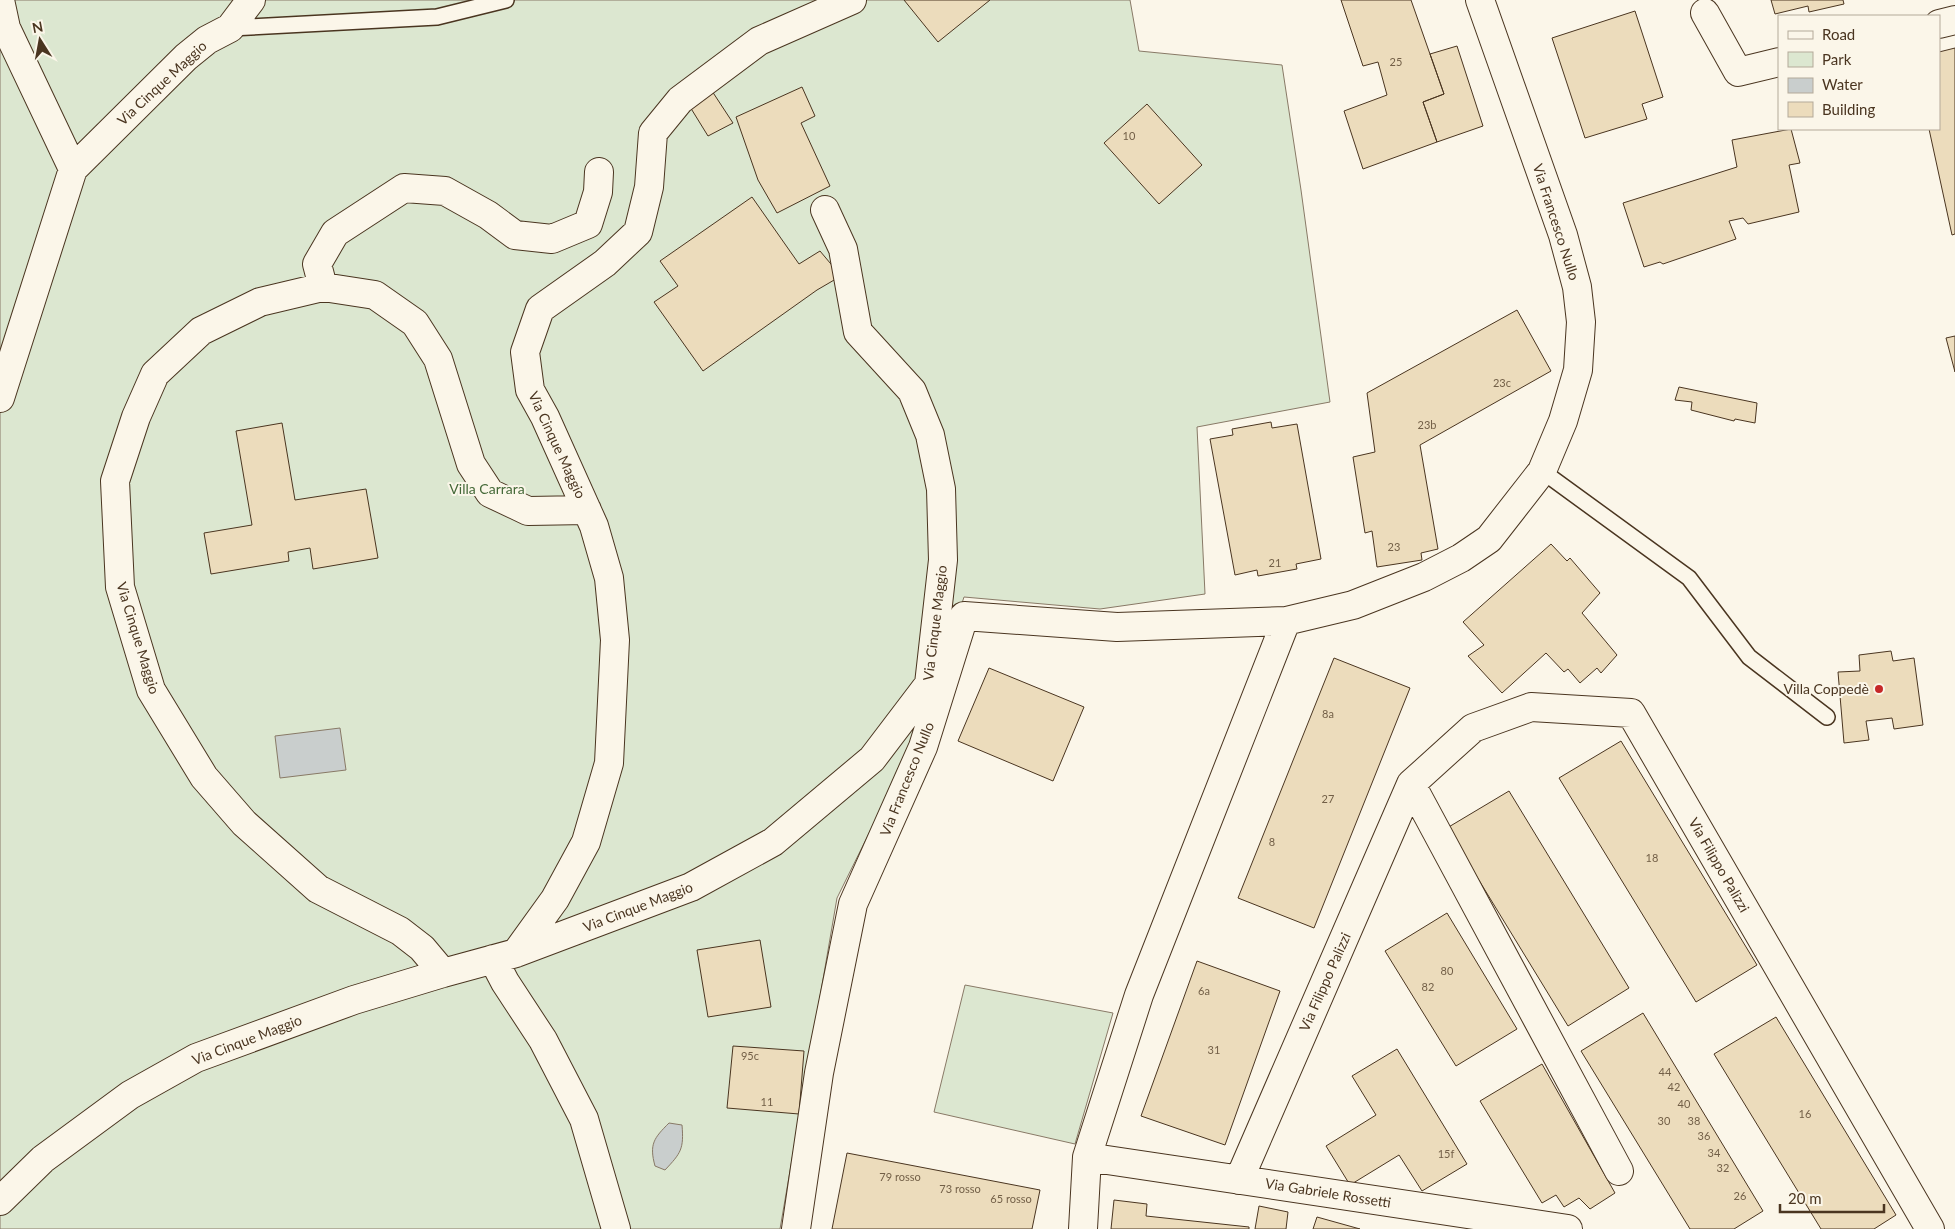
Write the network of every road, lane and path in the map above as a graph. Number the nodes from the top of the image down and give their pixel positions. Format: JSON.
{"nodes":[{"id":1,"x":0,"y":0,"type":"edge"},
{"id":2,"x":251,"y":0,"type":"edge"},
{"id":3,"x":506,"y":0,"type":"edge"},
{"id":4,"x":852,"y":0,"type":"edge"},
{"id":5,"x":1480,"y":0,"type":"edge"},
{"id":6,"x":1705,"y":13,"type":"dead end"},
{"id":7,"x":1955,"y":20,"type":"edge"},
{"id":8,"x":1940,"y":24,"type":"edge"},
{"id":9,"x":230,"y":28,"type":"junction"},
{"id":10,"x":1778,"y":62,"type":"edge"},
{"id":11,"x":73,"y":169,"type":"junction"},
{"id":12,"x":599,"y":172,"type":"dead end"},
{"id":13,"x":825,"y":210,"type":"dead end"},
{"id":14,"x":323,"y":287,"type":"junction"},
{"id":15,"x":0,"y":398,"type":"edge"},
{"id":16,"x":1542,"y":471,"type":"junction"},
{"id":17,"x":588,"y":510,"type":"junction"},
{"id":18,"x":1286,"y":620,"type":"junction"},
{"id":19,"x":1826,"y":716,"type":"dead end"},
{"id":20,"x":1412,"y":784,"type":"junction"},
{"id":21,"x":504,"y":956,"type":"junction"},
{"id":22,"x":443,"y":972,"type":"junction"},
{"id":23,"x":1088,"y":1157,"type":"junction"},
{"id":24,"x":1619,"y":1171,"type":"dead end"},
{"id":25,"x":1239,"y":1180,"type":"junction"},
{"id":26,"x":0,"y":1202,"type":"edge"},
{"id":27,"x":616,"y":1229,"type":"edge"},
{"id":28,"x":796,"y":1229,"type":"edge"},
{"id":29,"x":1083,"y":1229,"type":"edge"},
{"id":30,"x":1568,"y":1229,"type":"edge"},
{"id":31,"x":1930,"y":1229,"type":"edge"}],
"edges":[{"from":1,"to":11,"type":"street"},
{"from":2,"to":9,"type":"street","name":"Via Cinque Maggio"},
{"from":3,"to":9,"type":"lane"},
{"from":4,"to":17,"type":"street","name":"Via Cinque Maggio"},
{"from":5,"to":16,"type":"street","name":"Via Francesco Nullo"},
{"from":6,"to":10,"type":"street"},
{"from":7,"to":8,"type":"street"},
{"from":9,"to":11,"type":"street","name":"Via Cinque Maggio"},
{"from":11,"to":15,"type":"street","name":"Via Cinque Maggio"},
{"from":12,"to":14,"type":"street"},
{"from":13,"to":21,"type":"street","name":"Via Cinque Maggio"},
{"from":14,"to":17,"type":"street","name":"Via Cinque Maggio"},
{"from":14,"to":22,"type":"street","name":"Via Cinque Maggio"},
{"from":16,"to":18,"type":"street","name":"Via Francesco Nullo"},
{"from":16,"to":19,"type":"lane"},
{"from":17,"to":21,"type":"street","name":"Via Cinque Maggio"},
{"from":18,"to":23,"type":"street"},
{"from":18,"to":28,"type":"street","name":"Via Francesco Nullo"},
{"from":20,"to":24,"type":"street"},
{"from":20,"to":25,"type":"street","name":"Via Filippo Palizzi"},
{"from":20,"to":31,"type":"street","name":"Via Filippo Palizzi"},
{"from":21,"to":22,"type":"street","name":"Via Cinque Maggio"},
{"from":21,"to":27,"type":"street"},
{"from":22,"to":26,"type":"street","name":"Via Cinque Maggio"},
{"from":23,"to":25,"type":"street","name":"Via Gabriele Rossetti"},
{"from":23,"to":29,"type":"street"},
{"from":25,"to":30,"type":"street","name":"Via Gabriele Rossetti"}]}
